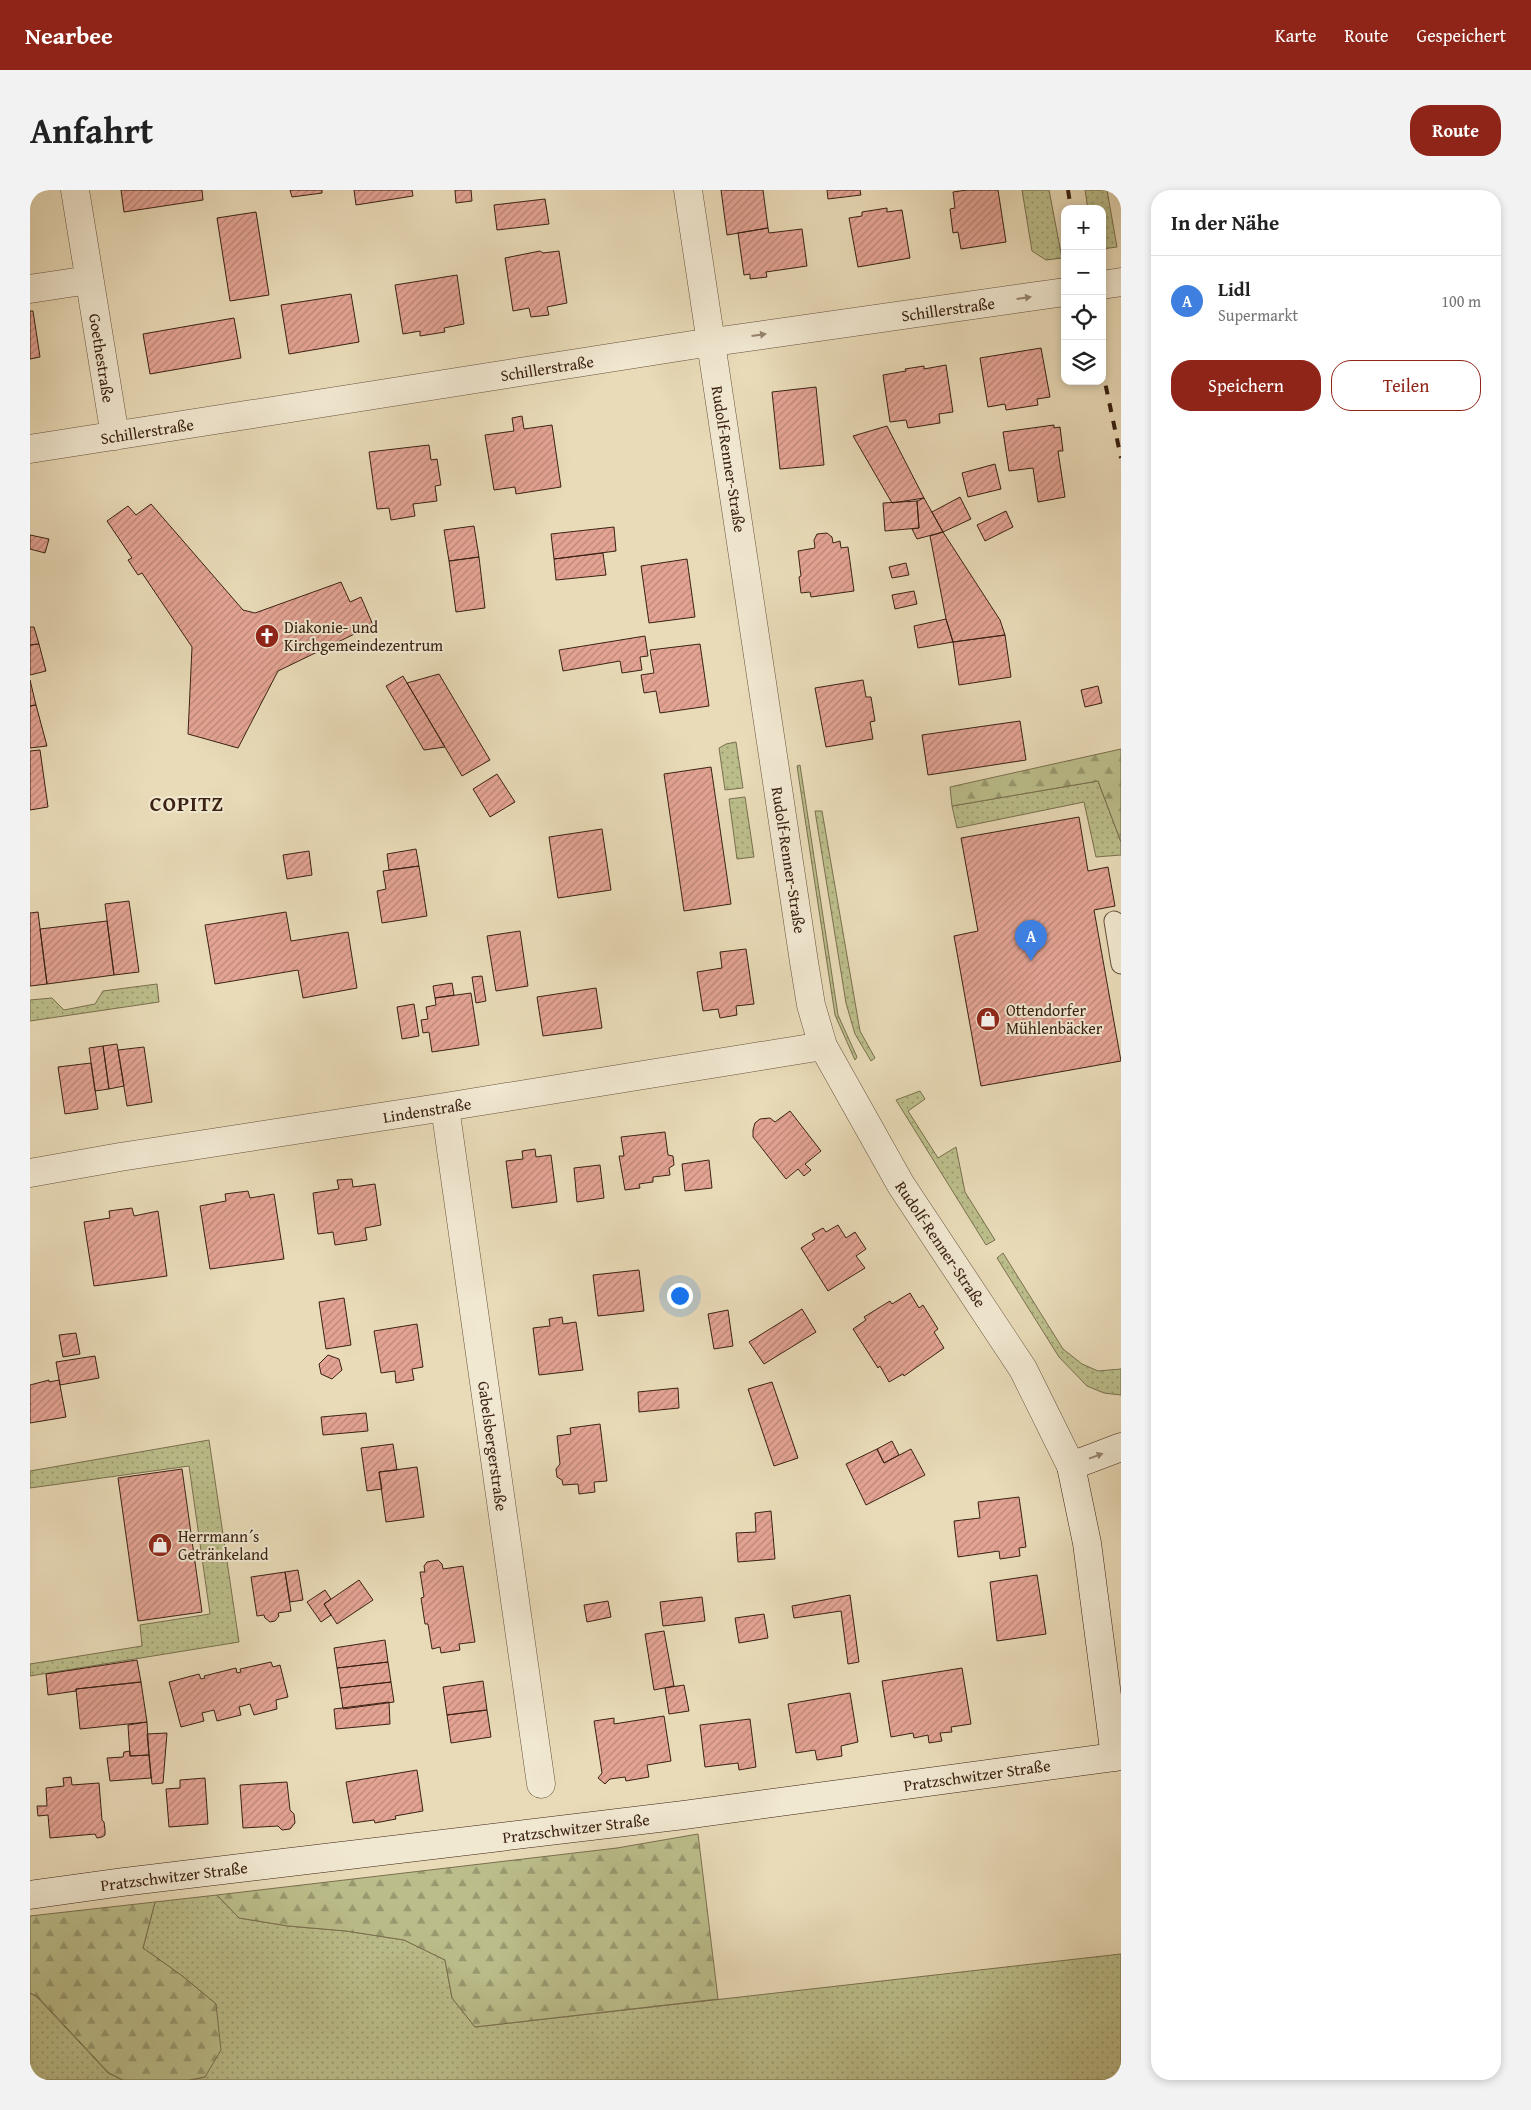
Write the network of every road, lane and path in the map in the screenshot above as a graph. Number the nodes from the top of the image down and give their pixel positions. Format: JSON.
{"nodes":[{"id":1,"x":75,"y":190,"type":"edge"},
{"id":2,"x":688,"y":190,"type":"edge"},
{"id":3,"x":88,"y":280,"type":"junction"},
{"id":4,"x":1121,"y":282,"type":"edge"},
{"id":5,"x":1106,"y":284,"type":"edge"},
{"id":6,"x":30,"y":289,"type":"edge"},
{"id":7,"x":1061,"y":293,"type":"edge"},
{"id":8,"x":711,"y":342,"type":"junction"},
{"id":9,"x":115,"y":436,"type":"junction"},
{"id":10,"x":30,"y":449,"type":"edge"},
{"id":11,"x":1114,"y":920,"type":"dead end"},
{"id":12,"x":1121,"y":964,"type":"edge"},
{"id":13,"x":823,"y":1046,"type":"junction"},
{"id":14,"x":445,"y":1107,"type":"junction"},
{"id":15,"x":30,"y":1173,"type":"edge"},
{"id":16,"x":1121,"y":1447,"type":"edge"},
{"id":17,"x":1071,"y":1466,"type":"junction"},
{"id":18,"x":1118,"y":1756,"type":"edge"},
{"id":19,"x":541,"y":1784,"type":"dead end"},
{"id":20,"x":30,"y":1895,"type":"edge"}],
"edges":[{"from":1,"to":3,"type":"street","name":"Goethestraße"},
{"from":2,"to":8,"type":"street","name":"Rudolf-Renner-Straße"},
{"from":3,"to":6,"type":"street"},
{"from":3,"to":9,"type":"street","name":"Goethestraße"},
{"from":4,"to":5,"type":"street"},
{"from":8,"to":7,"type":"street","name":"Schillerstraße","one_way":true},
{"from":8,"to":9,"type":"street","name":"Schillerstraße"},
{"from":8,"to":13,"type":"street","name":"Rudolf-Renner-Straße"},
{"from":9,"to":10,"type":"street","name":"Schillerstraße"},
{"from":11,"to":12,"type":"lane"},
{"from":13,"to":14,"type":"street","name":"Lindenstraße"},
{"from":13,"to":17,"type":"street","name":"Rudolf-Renner-Straße"},
{"from":14,"to":15,"type":"street","name":"Lindenstraße"},
{"from":14,"to":19,"type":"street","name":"Gabelsbergerstraße"},
{"from":17,"to":16,"type":"street","one_way":true},
{"from":17,"to":18,"type":"street","name":"Rudolf-Renner-Straße"},
{"from":18,"to":20,"type":"street","name":"Pratzschwitzer Straße"}]}
